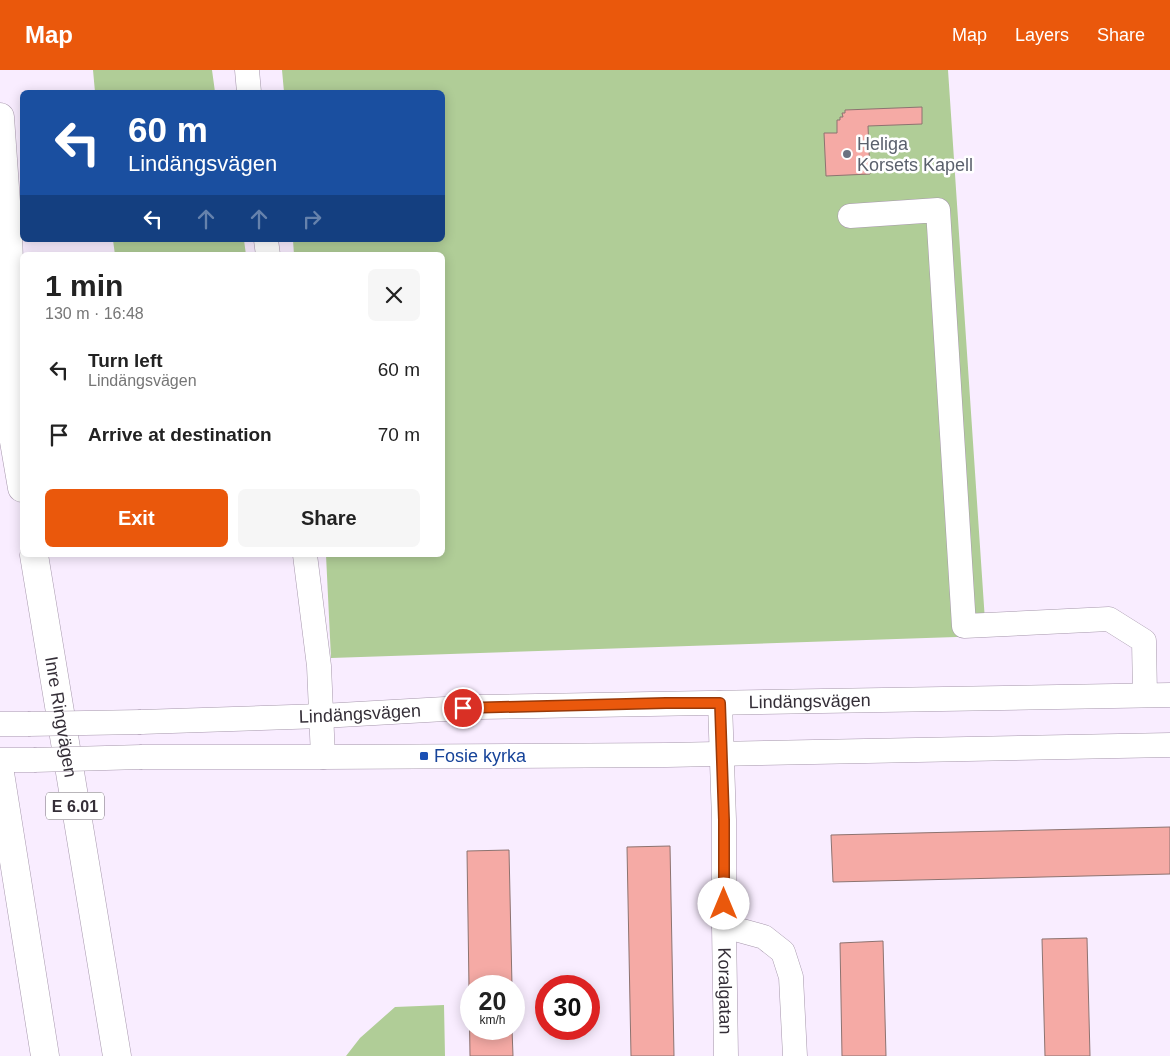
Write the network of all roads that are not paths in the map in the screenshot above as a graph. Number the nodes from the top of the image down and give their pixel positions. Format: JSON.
{"nodes":[{"id":1,"x":247,"y":70,"type":"edge"},
{"id":2,"x":249,"y":90,"type":"edge"},
{"id":3,"x":0,"y":117,"type":"edge"},
{"id":4,"x":850,"y":216,"type":"dead end"},
{"id":5,"x":0,"y":368,"type":"edge"},
{"id":6,"x":14,"y":436,"type":"junction"},
{"id":7,"x":20,"y":475,"type":"edge"},
{"id":8,"x":34,"y":557,"type":"edge"},
{"id":9,"x":305,"y":557,"type":"edge"},
{"id":10,"x":1145,"y":695,"type":"junction"},
{"id":11,"x":1170,"y":695,"type":"edge"},
{"id":12,"x":720,"y":703,"type":"junction"},
{"id":13,"x":322,"y":716,"type":"junction"},
{"id":14,"x":0,"y":724,"type":"edge"},
{"id":15,"x":1170,"y":745,"type":"edge"},
{"id":16,"x":722,"y":754,"type":"junction"},
{"id":17,"x":323,"y":757,"type":"junction"},
{"id":18,"x":0,"y":760,"type":"edge"},
{"id":19,"x":0,"y":773,"type":"edge"},
{"id":20,"x":724,"y":926,"type":"junction"},
{"id":21,"x":45,"y":1056,"type":"edge"},
{"id":22,"x":117,"y":1056,"type":"edge"},
{"id":23,"x":726,"y":1056,"type":"edge"},
{"id":24,"x":795,"y":1056,"type":"edge"}],
"edges":[{"from":1,"to":2,"type":"street"},
{"from":3,"to":6,"type":"highway"},
{"from":4,"to":10,"type":"street"},
{"from":5,"to":6,"type":"highway"},
{"from":6,"to":7,"type":"highway"},
{"from":8,"to":22,"type":"highway","name":"Inre Ringvägen","number":"E 6.01"},
{"from":9,"to":13,"type":"street"},
{"from":10,"to":11,"type":"street","name":"Lindängsvägen"},
{"from":10,"to":12,"type":"street","name":"Lindängsvägen"},
{"from":12,"to":13,"type":"street","name":"Lindängsvägen"},
{"from":12,"to":16,"type":"street","name":"Koralgatan"},
{"from":13,"to":14,"type":"street","name":"Lindängsvägen","bridge":true},
{"from":13,"to":17,"type":"street"},
{"from":15,"to":16,"type":"street"},
{"from":16,"to":17,"type":"street"},
{"from":16,"to":20,"type":"street","name":"Koralgatan"},
{"from":17,"to":18,"type":"street","bridge":true},
{"from":19,"to":21,"type":"highway"},
{"from":20,"to":23,"type":"street","name":"Koralgatan"},
{"from":20,"to":24,"type":"street","name":"Koralgatan"}]}
